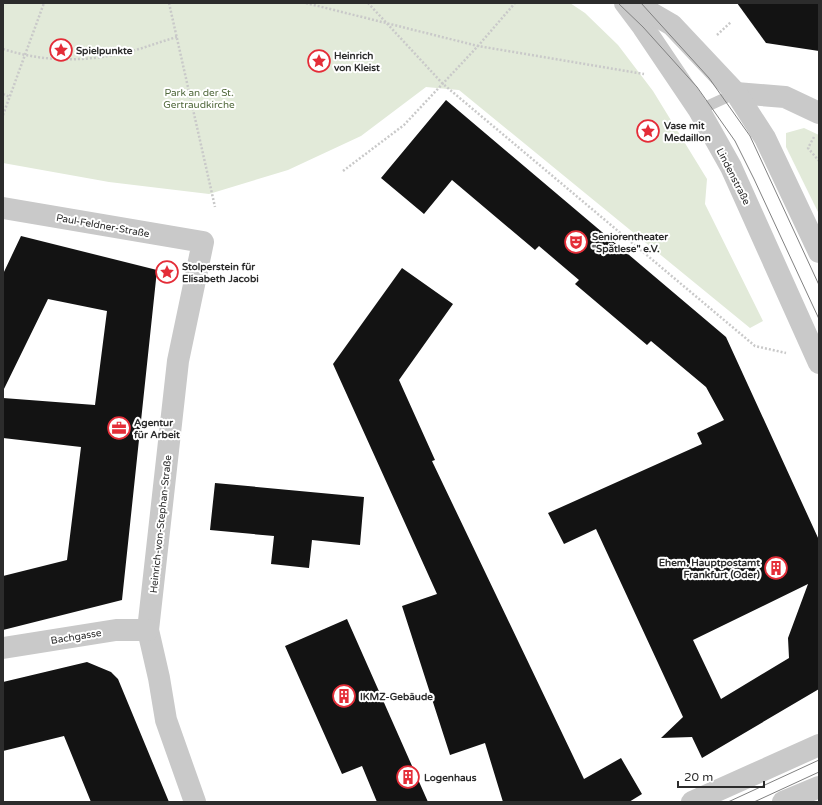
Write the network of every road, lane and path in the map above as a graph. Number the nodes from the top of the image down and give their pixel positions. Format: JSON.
{"nodes":[{"id":1,"x":44,"y":3,"type":"edge"},
{"id":2,"x":169,"y":3,"type":"edge"},
{"id":3,"x":306,"y":3,"type":"edge"},
{"id":4,"x":368,"y":3,"type":"edge"},
{"id":5,"x":515,"y":3,"type":"edge"},
{"id":6,"x":625,"y":3,"type":"edge"},
{"id":7,"x":634,"y":3,"type":"edge"},
{"id":8,"x":388,"y":24,"type":"junction"},
{"id":9,"x":177,"y":37,"type":"junction"},
{"id":10,"x":478,"y":46,"type":"junction"},
{"id":11,"x":3,"y":49,"type":"edge"},
{"id":12,"x":25,"y":56,"type":"junction"},
{"id":13,"x":680,"y":81,"type":"junction"},
{"id":14,"x":443,"y":84,"type":"junction"},
{"id":15,"x":736,"y":93,"type":"junction"},
{"id":16,"x":3,"y":94,"type":"edge"},
{"id":17,"x":10,"y":97,"type":"junction"},
{"id":18,"x":699,"y":110,"type":"junction"},
{"id":19,"x":3,"y":115,"type":"edge"},
{"id":20,"x":818,"y":122,"type":"edge"},
{"id":21,"x":819,"y":161,"type":"edge"},
{"id":22,"x":343,"y":171,"type":"dead end"},
{"id":23,"x":214,"y":207,"type":"dead end"},
{"id":24,"x":3,"y":208,"type":"edge"},
{"id":25,"x":203,"y":242,"type":"joint"},
{"id":26,"x":819,"y":252,"type":"edge"},
{"id":27,"x":818,"y":362,"type":"edge"},
{"id":28,"x":148,"y":630,"type":"junction"},
{"id":29,"x":3,"y":648,"type":"edge"},
{"id":30,"x":819,"y":745,"type":"edge"},
{"id":31,"x":819,"y":787,"type":"edge"},
{"id":32,"x":195,"y":802,"type":"edge"},
{"id":33,"x":692,"y":802,"type":"edge"},
{"id":34,"x":783,"y":802,"type":"edge"}],
"edges":[{"from":1,"to":12,"type":"path"},
{"from":2,"to":9,"type":"path"},
{"from":3,"to":8,"type":"path"},
{"from":4,"to":8,"type":"path"},
{"from":5,"to":10,"type":"path"},
{"from":6,"to":13,"type":"street","name":"Lindenstraße"},
{"from":7,"to":15,"type":"street"},
{"from":8,"to":10,"type":"path"},
{"from":8,"to":14,"type":"path"},
{"from":9,"to":12,"type":"path"},
{"from":9,"to":23,"type":"path"},
{"from":10,"to":13,"type":"path"},
{"from":10,"to":14,"type":"path"},
{"from":11,"to":12,"type":"path"},
{"from":12,"to":17,"type":"path"},
{"from":13,"to":18,"type":"street","name":"Lindenstraße"},
{"from":14,"to":22,"type":"path"},
{"from":14,"to":27,"type":"path"},
{"from":15,"to":18,"type":"lane"},
{"from":15,"to":20,"type":"street"},
{"from":15,"to":26,"type":"street"},
{"from":16,"to":17,"type":"path"},
{"from":17,"to":19,"type":"path"},
{"from":18,"to":27,"type":"street","name":"Lindenstraße"},
{"from":20,"to":21,"type":"path"},
{"from":24,"to":25,"type":"street","name":"Paul-Feldner-Straße"},
{"from":25,"to":28,"type":"street","name":"Heinrich-von-Stephan-Straße"},
{"from":28,"to":29,"type":"street","name":"Bachgasse"},
{"from":28,"to":32,"type":"street","name":"Heinrich-von-Stephan-Straße"},
{"from":30,"to":33,"type":"street"},
{"from":31,"to":34,"type":"street"}]}
